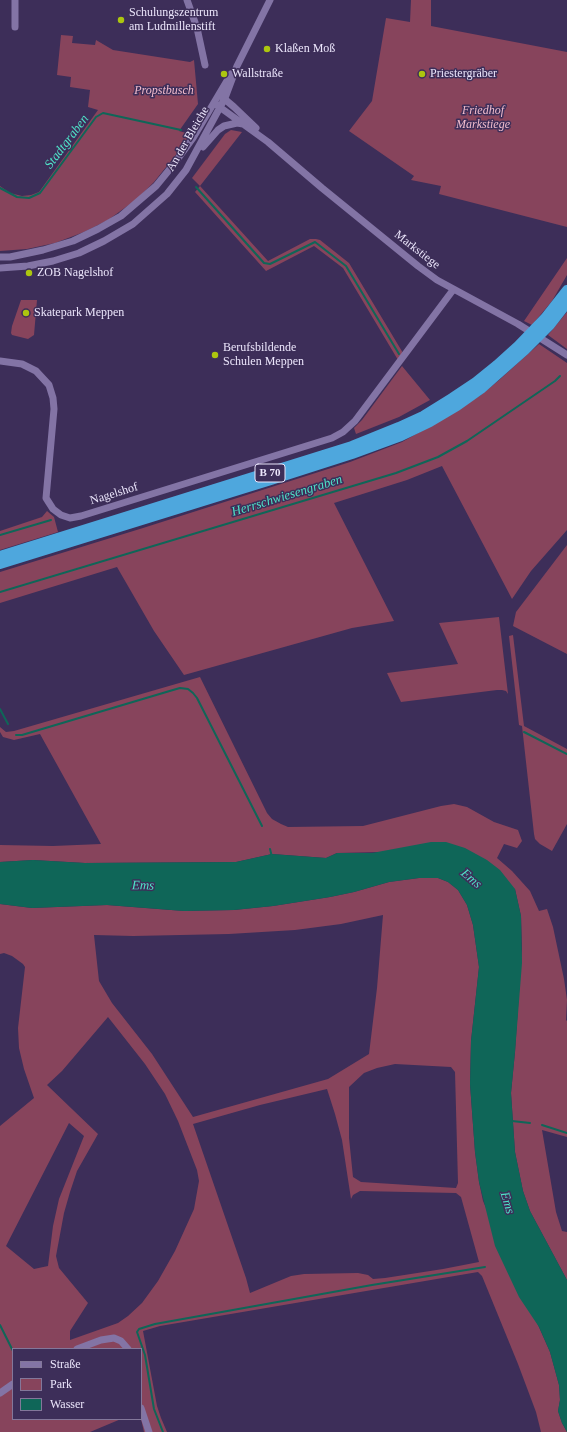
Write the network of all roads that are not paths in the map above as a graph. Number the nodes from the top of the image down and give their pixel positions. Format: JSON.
{"nodes":[{"id":1,"x":15,"y":0,"type":"edge"},
{"id":2,"x":187,"y":0,"type":"edge"},
{"id":3,"x":270,"y":0,"type":"edge"},
{"id":4,"x":15,"y":27,"type":"dead end"},
{"id":5,"x":205,"y":65,"type":"dead end"},
{"id":6,"x":222,"y":96,"type":"junction"},
{"id":7,"x":217,"y":105,"type":"junction"},
{"id":8,"x":245,"y":125,"type":"junction"},
{"id":9,"x":268,"y":142,"type":"junction"},
{"id":10,"x":186,"y":170,"type":"junction"},
{"id":11,"x":0,"y":257,"type":"edge"},
{"id":12,"x":0,"y":268,"type":"edge"},
{"id":13,"x":453,"y":290,"type":"junction"},
{"id":14,"x":567,"y":290,"type":"edge"},
{"id":15,"x":567,"y":303,"type":"edge"},
{"id":16,"x":547,"y":321,"type":"junction"},
{"id":17,"x":522,"y":348,"type":"junction"},
{"id":18,"x":567,"y":355,"type":"edge"},
{"id":19,"x":0,"y":361,"type":"edge"},
{"id":20,"x":0,"y":556,"type":"edge"},
{"id":21,"x":0,"y":564,"type":"edge"},
{"id":22,"x":80,"y":1348,"type":"edge"},
{"id":23,"x":127,"y":1348,"type":"edge"},
{"id":24,"x":12,"y":1385,"type":"edge"},
{"id":25,"x":0,"y":1393,"type":"edge"},
{"id":26,"x":142,"y":1411,"type":"edge"},
{"id":27,"x":149,"y":1432,"type":"edge"}],
"edges":[{"from":1,"to":4,"type":"street"},
{"from":2,"to":5,"type":"street"},
{"from":3,"to":6,"type":"street"},
{"from":6,"to":7,"type":"street","name":"An der Bleiche"},
{"from":6,"to":9,"type":"street","name":"Markstiege"},
{"from":7,"to":8,"type":"street","name":"Markstiege"},
{"from":7,"to":10,"type":"street","name":"An der Bleiche"},
{"from":7,"to":11,"type":"street","name":"An der Bleiche"},
{"from":8,"to":9,"type":"street","name":"Markstiege"},
{"from":8,"to":10,"type":"street"},
{"from":9,"to":13,"type":"street","name":"Markstiege"},
{"from":10,"to":12,"type":"street","name":"An der Bleiche"},
{"from":13,"to":18,"type":"street","name":"Markstiege"},
{"from":13,"to":19,"type":"street","name":"Nagelshof"},
{"from":14,"to":16,"type":"highway","number":"B 70"},
{"from":15,"to":16,"type":"highway","number":"B 70"},
{"from":16,"to":17,"type":"highway","number":"B 70"},
{"from":17,"to":20,"type":"highway","number":"B 70"},
{"from":17,"to":21,"type":"highway","number":"B 70"},
{"from":22,"to":23,"type":"street"},
{"from":24,"to":25,"type":"street"},
{"from":26,"to":27,"type":"street"}]}
